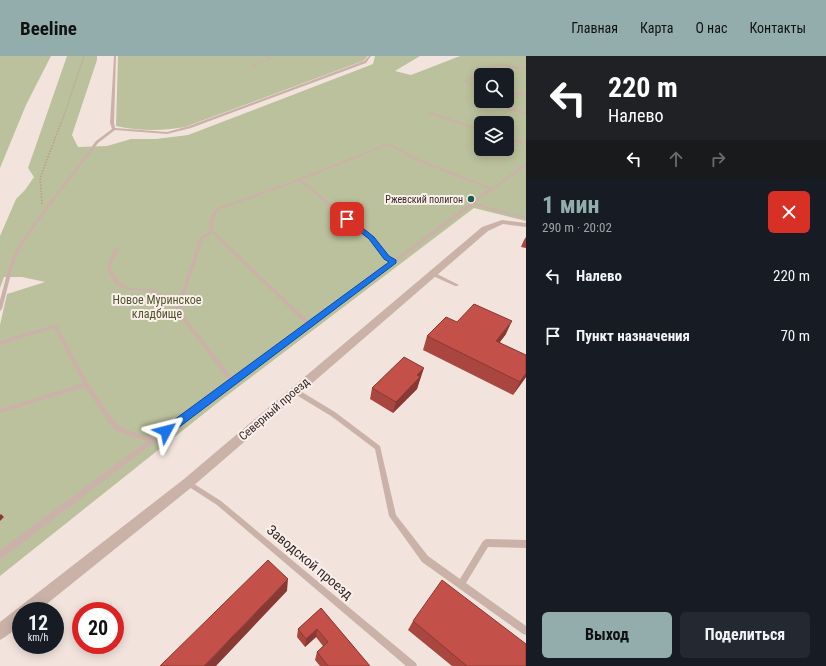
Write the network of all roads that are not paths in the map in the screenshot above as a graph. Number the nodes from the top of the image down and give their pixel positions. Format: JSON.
{"nodes":[{"id":1,"x":115,"y":56,"type":"edge"},
{"id":2,"x":264,"y":56,"type":"edge"},
{"id":3,"x":370,"y":56,"type":"edge"},
{"id":4,"x":252,"y":66,"type":"dead end"},
{"id":5,"x":491,"y":68,"type":"edge"},
{"id":6,"x":526,"y":69,"type":"edge"},
{"id":7,"x":474,"y":77,"type":"edge"},
{"id":8,"x":474,"y":84,"type":"edge"},
{"id":9,"x":514,"y":93,"type":"edge"},
{"id":10,"x":525,"y":94,"type":"edge"},
{"id":11,"x":508,"y":109,"type":"dead end"},
{"id":12,"x":430,"y":113,"type":"dead end"},
{"id":13,"x":526,"y":114,"type":"edge"},
{"id":14,"x":474,"y":128,"type":"edge"},
{"id":15,"x":114,"y":129,"type":"junction"},
{"id":16,"x":514,"y":140,"type":"edge"},
{"id":17,"x":526,"y":144,"type":"edge"},
{"id":18,"x":526,"y":164,"type":"edge"},
{"id":19,"x":299,"y":180,"type":"junction"},
{"id":20,"x":492,"y":189,"type":"junction"},
{"id":21,"x":473,"y":204,"type":"junction"},
{"id":22,"x":526,"y":218,"type":"edge"},
{"id":23,"x":526,"y":225,"type":"edge"},
{"id":24,"x":212,"y":231,"type":"junction"},
{"id":25,"x":118,"y":248,"type":"dead end"},
{"id":26,"x":394,"y":262,"type":"junction"},
{"id":27,"x":433,"y":274,"type":"junction"},
{"id":28,"x":457,"y":285,"type":"dead end"},
{"id":29,"x":179,"y":305,"type":"junction"},
{"id":30,"x":0,"y":309,"type":"edge"},
{"id":31,"x":310,"y":324,"type":"junction"},
{"id":32,"x":0,"y":343,"type":"edge"},
{"id":33,"x":232,"y":381,"type":"junction"},
{"id":34,"x":86,"y":384,"type":"junction"},
{"id":35,"x":295,"y":391,"type":"junction"},
{"id":36,"x":0,"y":411,"type":"edge"},
{"id":37,"x":154,"y":441,"type":"junction"},
{"id":38,"x":188,"y":483,"type":"junction"},
{"id":39,"x":526,"y":544,"type":"edge"},
{"id":40,"x":0,"y":555,"type":"edge"},
{"id":41,"x":461,"y":584,"type":"junction"},
{"id":42,"x":37,"y":602,"type":"edge"},
{"id":43,"x":12,"y":622,"type":"edge"},
{"id":44,"x":526,"y":631,"type":"edge"},
{"id":45,"x":0,"y":632,"type":"edge"},
{"id":46,"x":413,"y":666,"type":"edge"}],
"edges":[{"from":1,"to":15,"type":"lane"},
{"from":2,"to":4,"type":"lane"},
{"from":3,"to":15,"type":"lane"},
{"from":5,"to":6,"type":"lane"},
{"from":7,"to":8,"type":"lane"},
{"from":9,"to":10,"type":"lane"},
{"from":11,"to":13,"type":"lane"},
{"from":12,"to":14,"type":"lane"},
{"from":15,"to":30,"type":"lane"},
{"from":16,"to":17,"type":"lane"},
{"from":18,"to":20,"type":"lane"},
{"from":19,"to":20,"type":"lane"},
{"from":19,"to":24,"type":"lane"},
{"from":19,"to":26,"type":"lane"},
{"from":20,"to":21,"type":"lane"},
{"from":21,"to":22,"type":"lane"},
{"from":21,"to":26,"type":"lane"},
{"from":23,"to":27,"type":"street","name":"Северный проезд"},
{"from":24,"to":29,"type":"lane"},
{"from":24,"to":31,"type":"lane"},
{"from":25,"to":29,"type":"lane"},
{"from":26,"to":31,"type":"lane"},
{"from":27,"to":28,"type":"lane"},
{"from":27,"to":35,"type":"street","name":"Северный проезд"},
{"from":29,"to":33,"type":"lane"},
{"from":31,"to":33,"type":"lane"},
{"from":32,"to":34,"type":"lane"},
{"from":33,"to":37,"type":"lane"},
{"from":34,"to":36,"type":"lane"},
{"from":34,"to":37,"type":"lane"},
{"from":35,"to":38,"type":"street","name":"Северный проезд"},
{"from":35,"to":41,"type":"lane"},
{"from":37,"to":40,"type":"lane"},
{"from":38,"to":42,"type":"street","name":"Северный проезд"},
{"from":38,"to":46,"type":"lane","name":"Заводской проезд"},
{"from":39,"to":41,"type":"lane"},
{"from":41,"to":44,"type":"lane"},
{"from":43,"to":45,"type":"street"}]}
